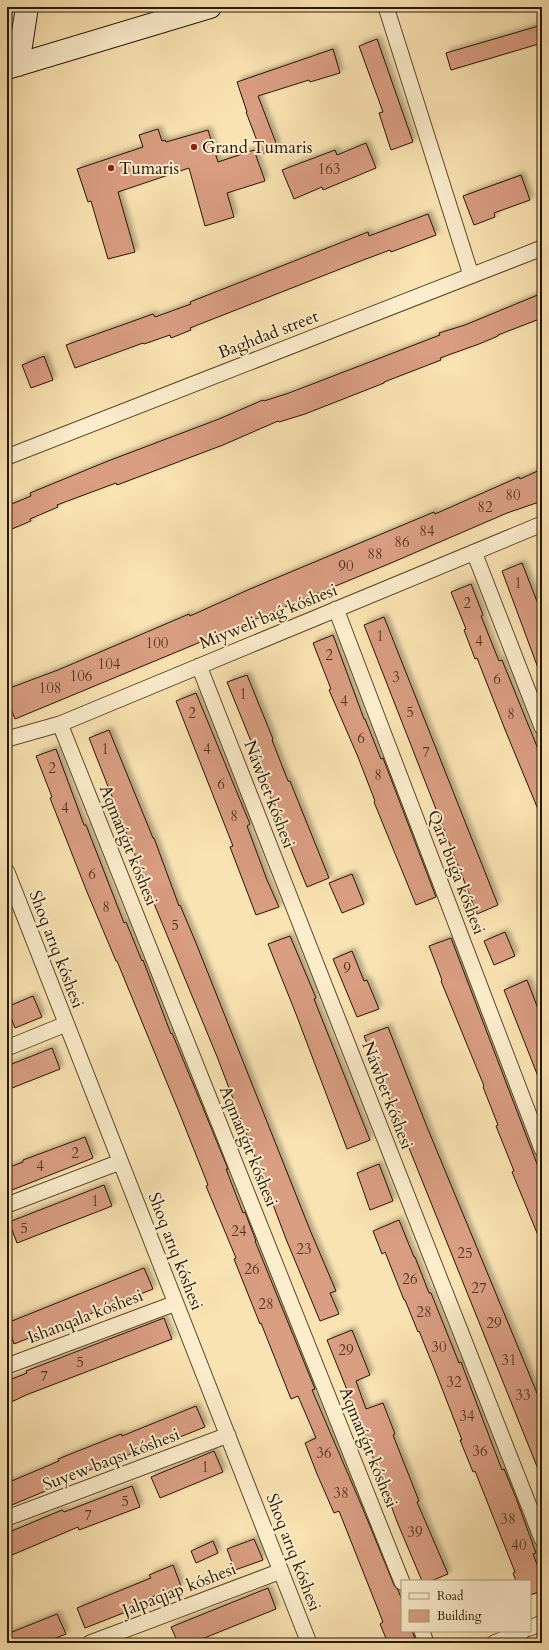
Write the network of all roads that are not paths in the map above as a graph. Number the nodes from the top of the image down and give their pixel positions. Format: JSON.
{"nodes":[{"id":1,"x":27,"y":7,"type":"edge"},
{"id":2,"x":210,"y":7,"type":"edge"},
{"id":3,"x":386,"y":7,"type":"edge"},
{"id":4,"x":12,"y":67,"type":"edge"},
{"id":5,"x":542,"y":248,"type":"edge"},
{"id":6,"x":471,"y":275,"type":"junction"},
{"id":7,"x":7,"y":457,"type":"edge"},
{"id":8,"x":542,"y":524,"type":"edge"},
{"id":9,"x":474,"y":552,"type":"junction"},
{"id":10,"x":336,"y":609,"type":"junction"},
{"id":11,"x":199,"y":666,"type":"junction"},
{"id":12,"x":60,"y":724,"type":"junction"},
{"id":13,"x":542,"y":727,"type":"edge"},
{"id":14,"x":7,"y":738,"type":"edge"},
{"id":15,"x":7,"y":872,"type":"edge"},
{"id":16,"x":10,"y":890,"type":"edge"},
{"id":17,"x":66,"y":1024,"type":"junction"},
{"id":18,"x":7,"y":1048,"type":"edge"},
{"id":19,"x":542,"y":1149,"type":"edge"},
{"id":20,"x":120,"y":1162,"type":"junction"},
{"id":21,"x":7,"y":1205,"type":"edge"},
{"id":22,"x":176,"y":1302,"type":"junction"},
{"id":23,"x":7,"y":1366,"type":"edge"},
{"id":24,"x":228,"y":1435,"type":"junction"},
{"id":25,"x":7,"y":1518,"type":"edge"},
{"id":26,"x":542,"y":1539,"type":"edge"},
{"id":27,"x":281,"y":1571,"type":"junction"},
{"id":28,"x":401,"y":1580,"type":"edge"},
{"id":29,"x":542,"y":1623,"type":"edge"},
{"id":30,"x":531,"y":1628,"type":"edge"},
{"id":31,"x":422,"y":1632,"type":"edge"},
{"id":32,"x":521,"y":1632,"type":"edge"},
{"id":33,"x":90,"y":1643,"type":"edge"},
{"id":34,"x":309,"y":1643,"type":"edge"},
{"id":35,"x":426,"y":1643,"type":"edge"},
{"id":36,"x":494,"y":1643,"type":"edge"}],
"edges":[{"from":1,"to":4,"type":"street"},
{"from":2,"to":4,"type":"street"},
{"from":3,"to":6,"type":"street"},
{"from":5,"to":6,"type":"street","name":"Baghdad street"},
{"from":6,"to":7,"type":"street","name":"Baghdad street"},
{"from":8,"to":9,"type":"street","name":"Miyweli baǵ kóshesi"},
{"from":9,"to":10,"type":"street","name":"Miyweli baǵ kóshesi"},
{"from":9,"to":13,"type":"street"},
{"from":10,"to":11,"type":"street","name":"Miyweli baǵ kóshesi"},
{"from":10,"to":19,"type":"street","name":"Qara buǵa kóshesi"},
{"from":11,"to":12,"type":"street","name":"Miyweli baǵ kóshesi"},
{"from":11,"to":26,"type":"street","name":"Náwbet kóshesi"},
{"from":12,"to":14,"type":"street","name":"Miyweli baǵ kóshesi"},
{"from":12,"to":28,"type":"street","name":"Aqmańǵıt kóshesi"},
{"from":15,"to":16,"type":"street","name":"Shoq arıq kóshesi"},
{"from":16,"to":17,"type":"street","name":"Shoq arıq kóshesi"},
{"from":17,"to":18,"type":"street"},
{"from":17,"to":20,"type":"street","name":"Shoq arıq kóshesi"},
{"from":20,"to":21,"type":"street"},
{"from":20,"to":22,"type":"street","name":"Shoq arıq kóshesi"},
{"from":22,"to":23,"type":"street","name":"Ishanqala kóshesi"},
{"from":22,"to":24,"type":"street","name":"Shoq arıq kóshesi"},
{"from":24,"to":25,"type":"street","name":"Suyew baqsı kóshesi"},
{"from":24,"to":27,"type":"street","name":"Shoq arıq kóshesi"},
{"from":27,"to":33,"type":"street","name":"Jalpaqjap kóshesi"},
{"from":27,"to":34,"type":"street","name":"Shoq arıq kóshesi"},
{"from":29,"to":30,"type":"street"},
{"from":31,"to":35,"type":"street"},
{"from":32,"to":36,"type":"street"}]}
